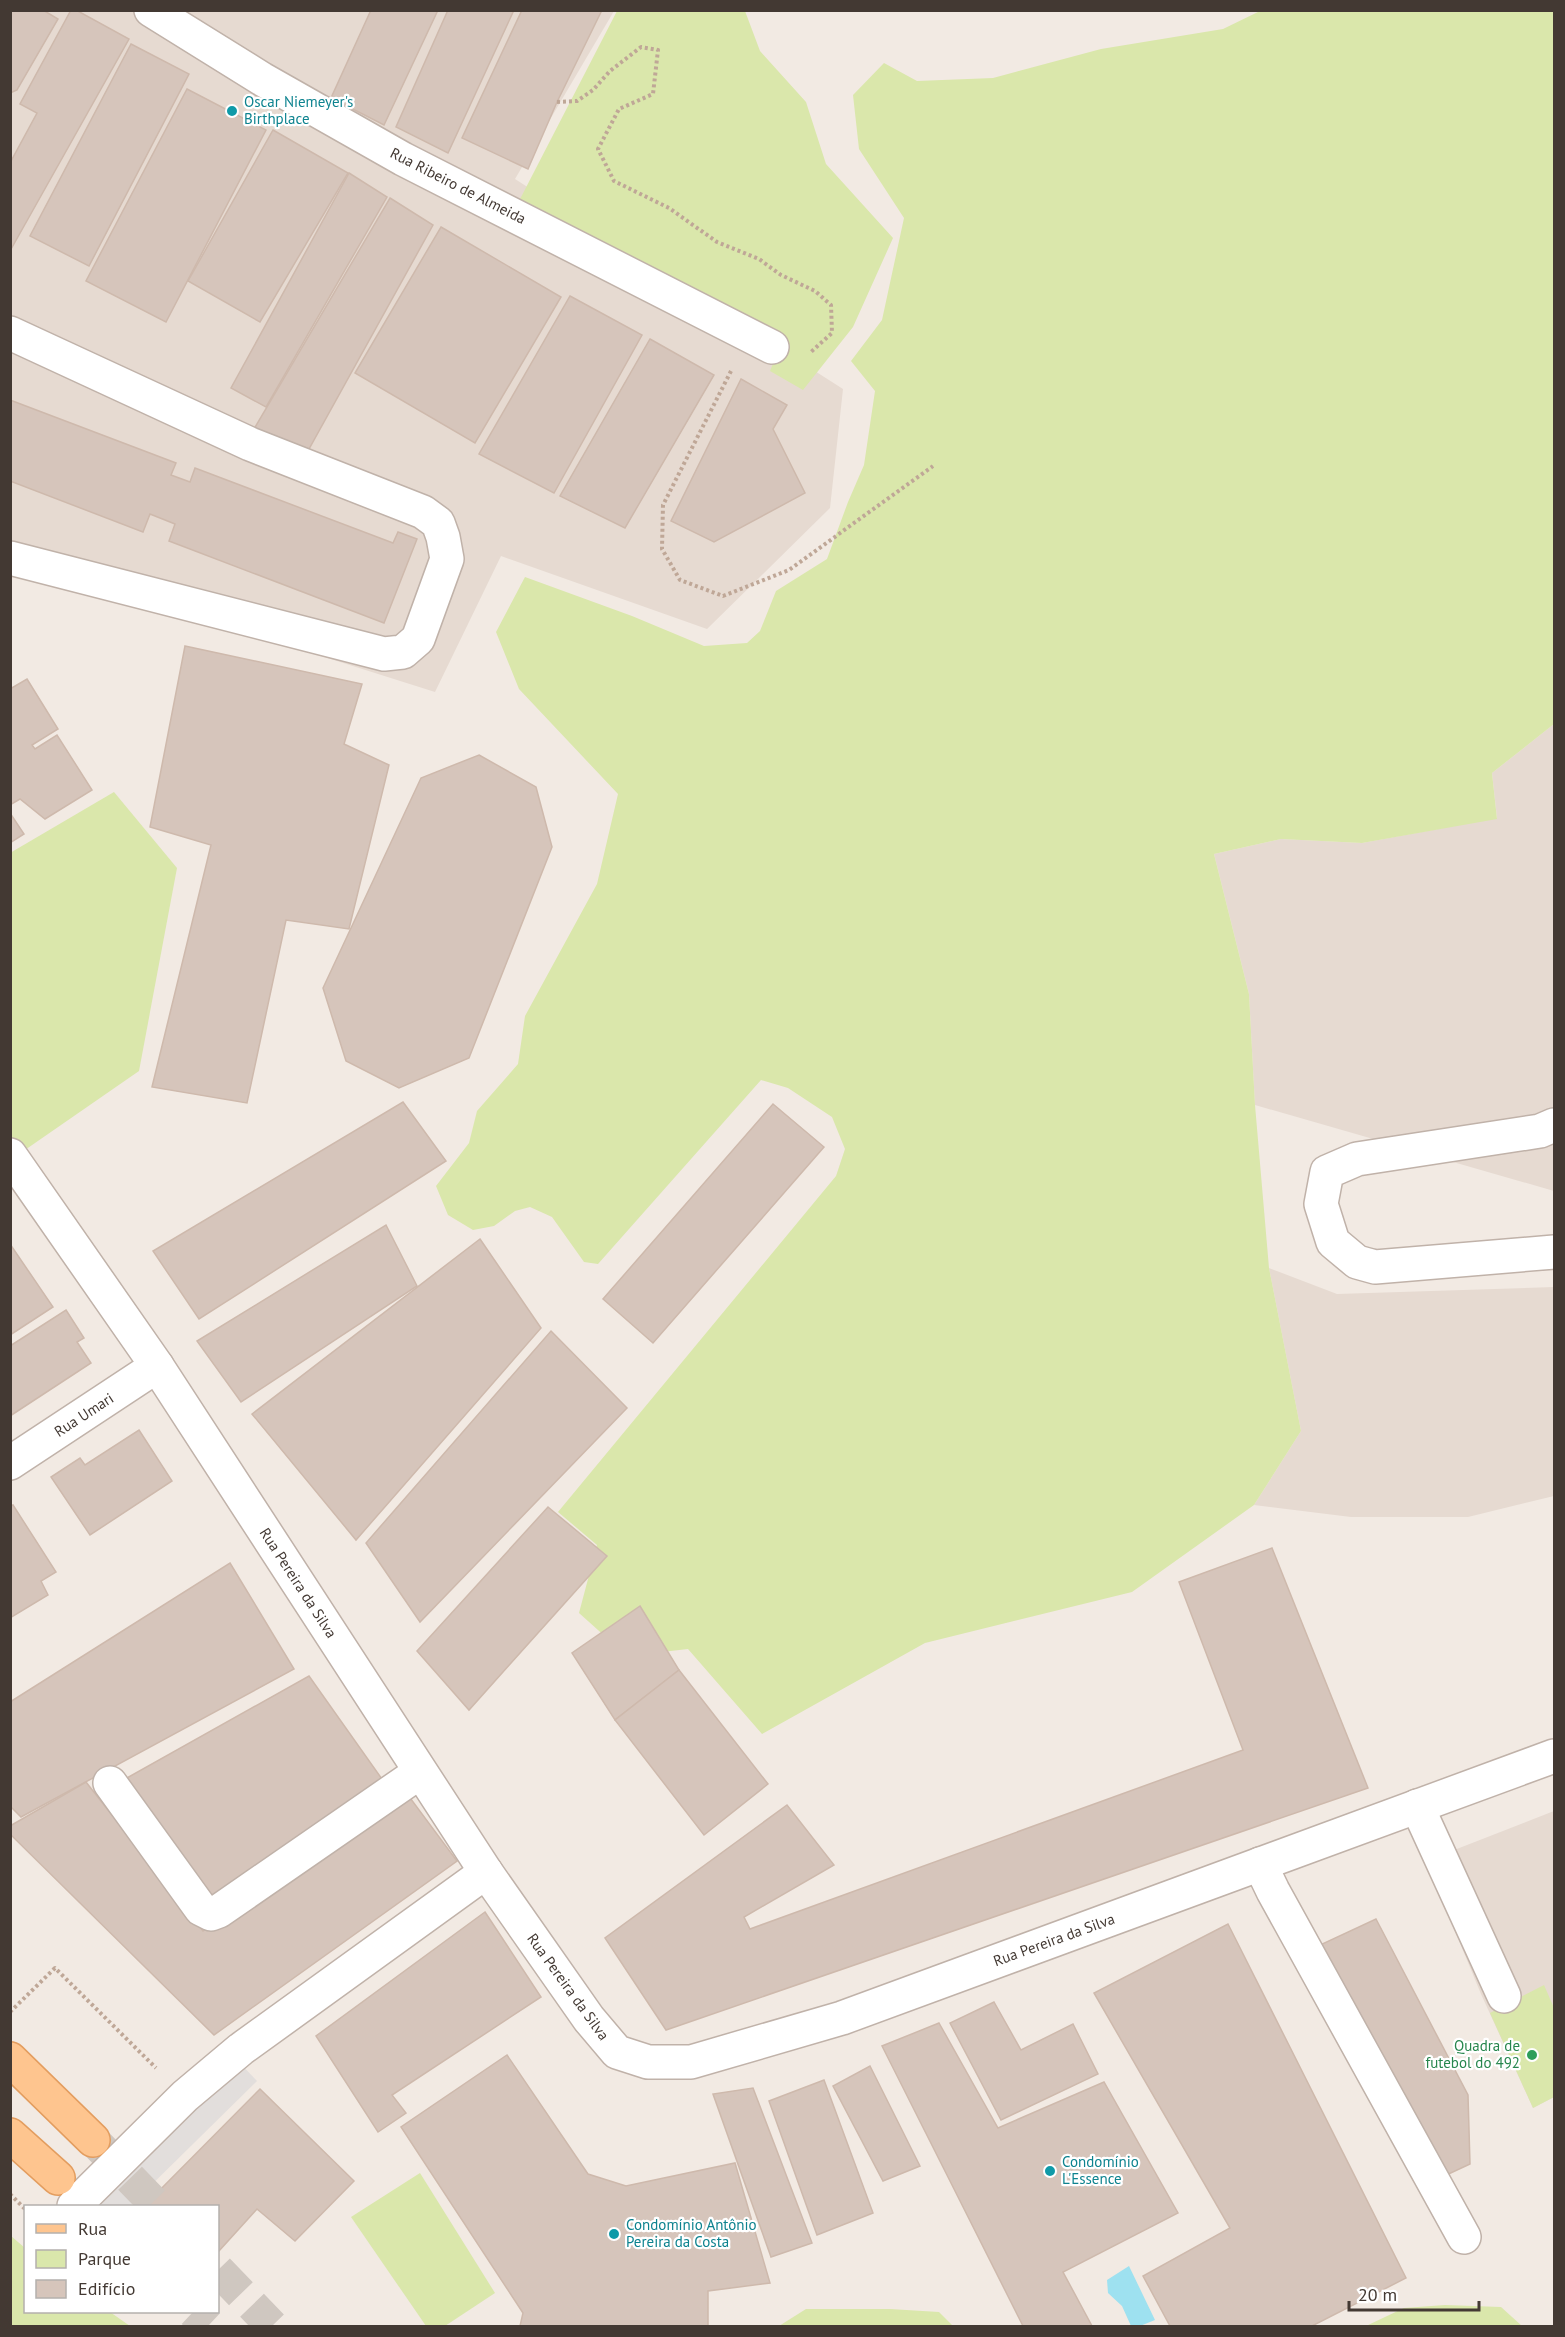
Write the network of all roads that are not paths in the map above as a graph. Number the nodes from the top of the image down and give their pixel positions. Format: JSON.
{"nodes":[{"id":1,"x":151,"y":10,"type":"edge"},
{"id":2,"x":10,"y":333,"type":"edge"},
{"id":3,"x":772,"y":347,"type":"road end"},
{"id":4,"x":10,"y":558,"type":"edge"},
{"id":5,"x":1554,"y":1125,"type":"edge"},
{"id":6,"x":10,"y":1155,"type":"edge"},
{"id":7,"x":1554,"y":1252,"type":"edge"},
{"id":8,"x":157,"y":1366,"type":"junction"},
{"id":9,"x":10,"y":1463,"type":"edge"},
{"id":10,"x":1554,"y":1756,"type":"edge"},
{"id":11,"x":420,"y":1772,"type":"junction"},
{"id":12,"x":110,"y":1783,"type":"dead end"},
{"id":13,"x":1417,"y":1806,"type":"junction"},
{"id":14,"x":1260,"y":1864,"type":"junction"},
{"id":15,"x":486,"y":1872,"type":"junction"},
{"id":16,"x":1504,"y":1996,"type":"dead end"},
{"id":17,"x":10,"y":2059,"type":"edge"},
{"id":18,"x":10,"y":2135,"type":"edge"},
{"id":19,"x":93,"y":2140,"type":"tunnel mouth"},
{"id":20,"x":58,"y":2178,"type":"dead end"},
{"id":21,"x":75,"y":2205,"type":"edge"},
{"id":22,"x":1464,"y":2237,"type":"dead end"}],
"edges":[{"from":1,"to":3,"type":"street","name":"Rua Ribeiro de Almeida"},
{"from":2,"to":4,"type":"street"},
{"from":5,"to":7,"type":"street"},
{"from":6,"to":8,"type":"street","name":"Rua Pereira da Silva"},
{"from":8,"to":9,"type":"street","name":"Rua Umari"},
{"from":8,"to":11,"type":"street","name":"Rua Pereira da Silva"},
{"from":10,"to":13,"type":"street","name":"Rua Pereira da Silva"},
{"from":11,"to":12,"type":"street"},
{"from":11,"to":15,"type":"street","name":"Rua Pereira da Silva"},
{"from":13,"to":14,"type":"street","name":"Rua Pereira da Silva"},
{"from":13,"to":16,"type":"street"},
{"from":14,"to":15,"type":"street","name":"Rua Pereira da Silva"},
{"from":14,"to":22,"type":"street"},
{"from":15,"to":21,"type":"street"},
{"from":17,"to":19,"type":"main road"},
{"from":18,"to":20,"type":"main road"}]}
